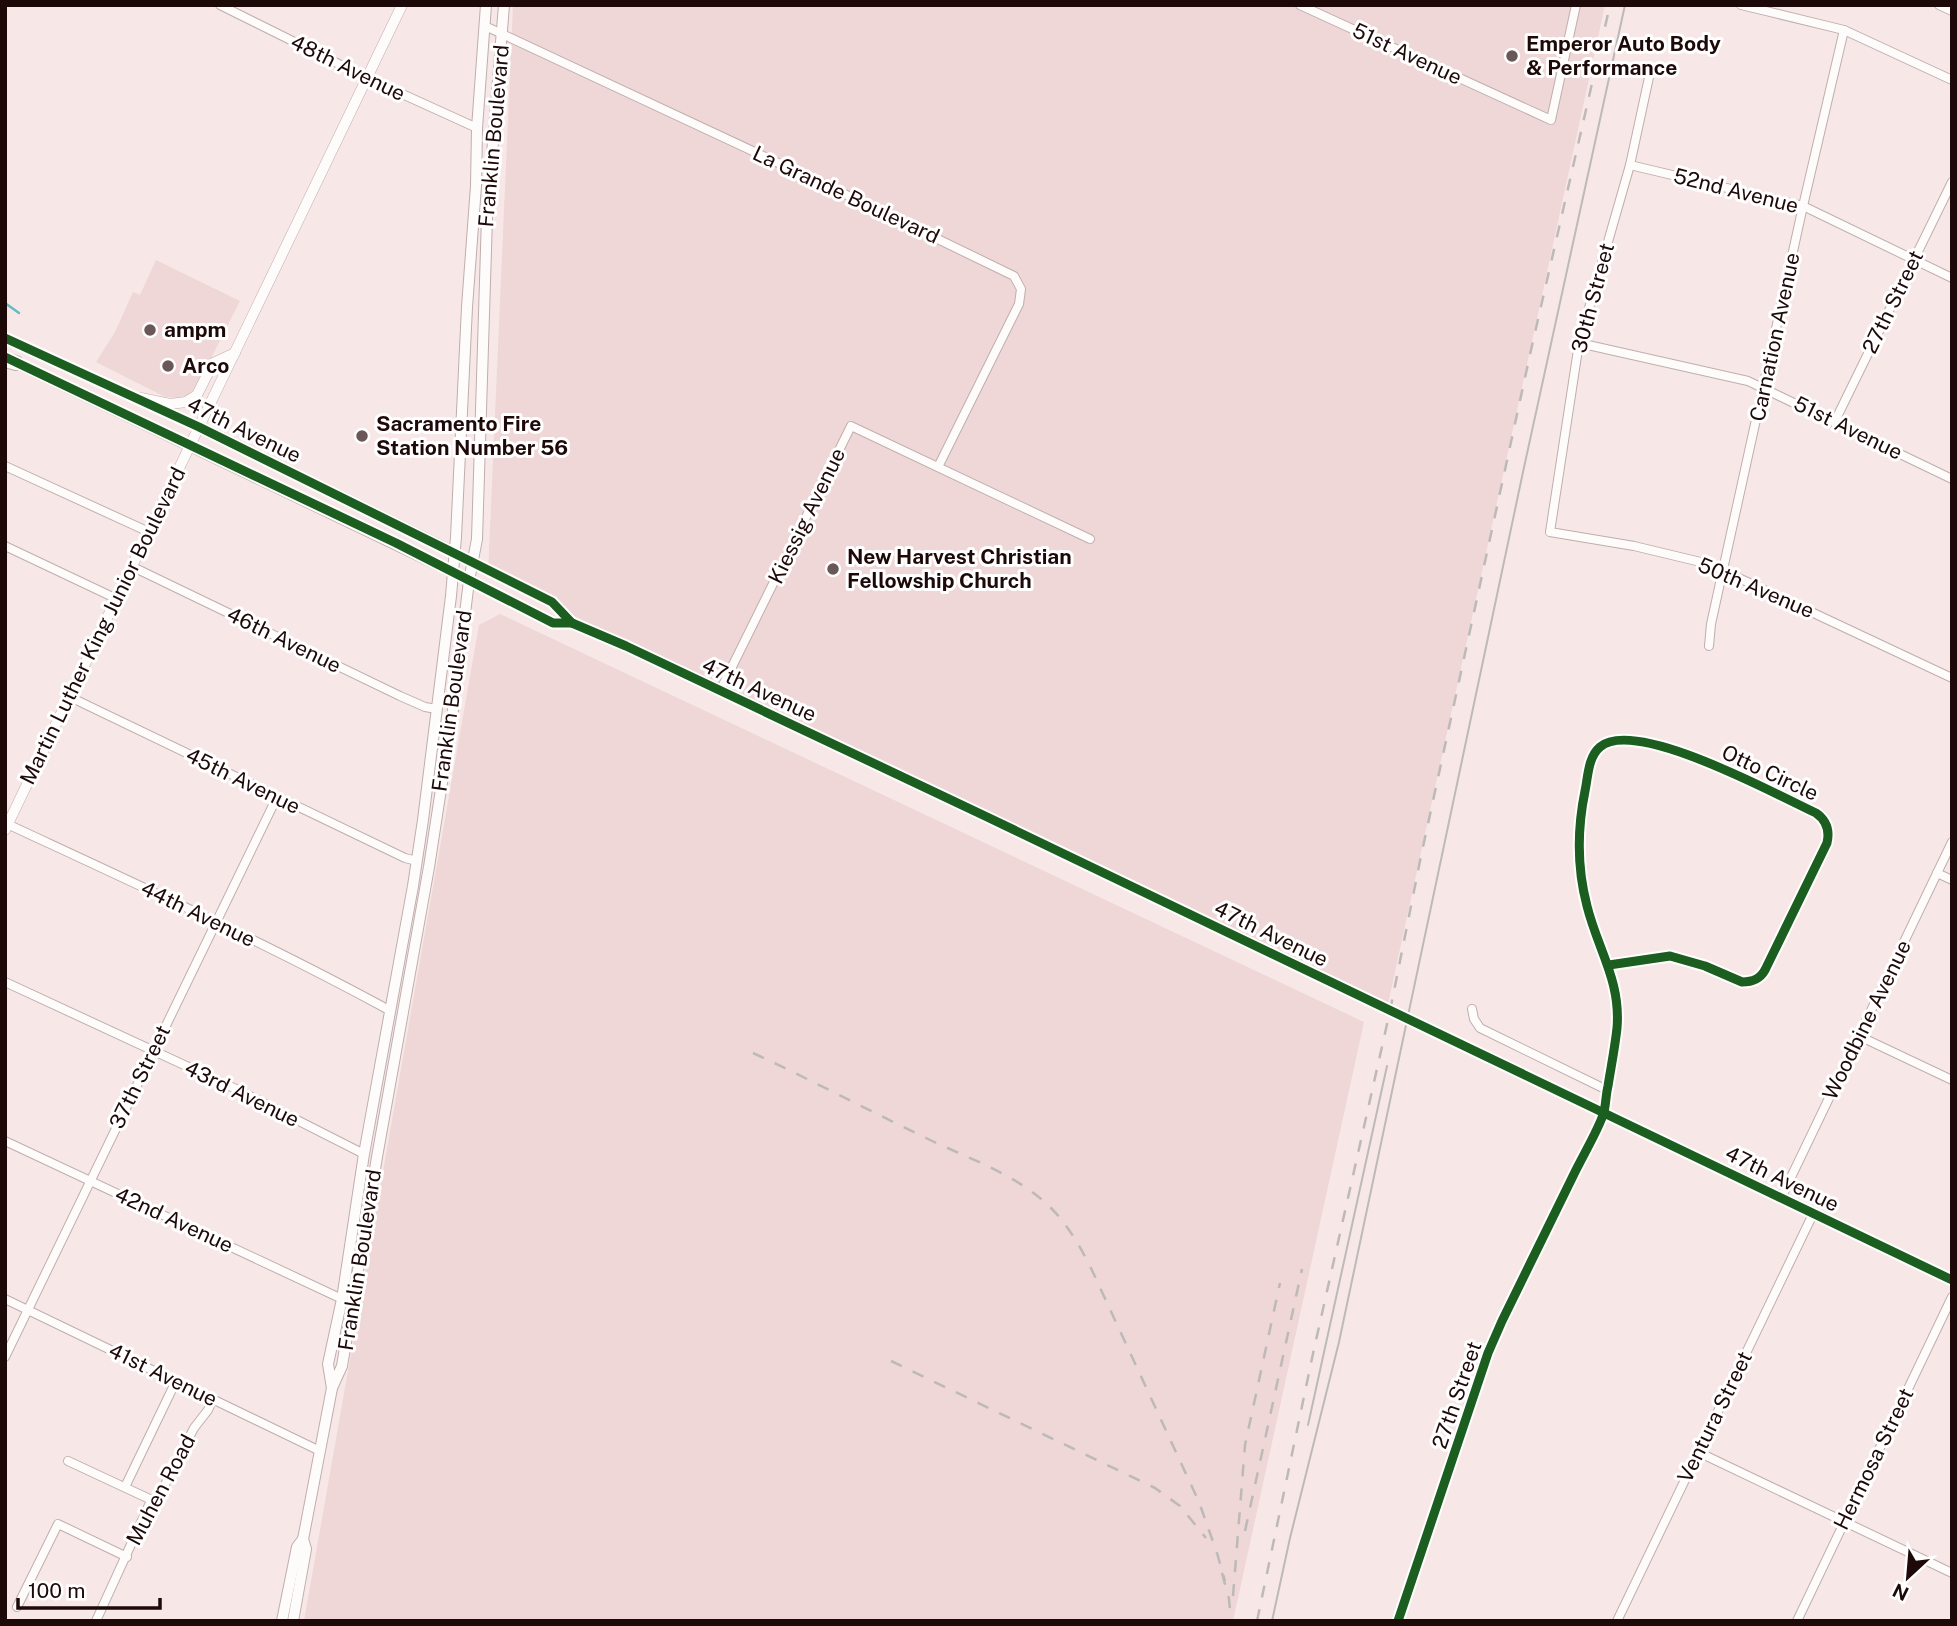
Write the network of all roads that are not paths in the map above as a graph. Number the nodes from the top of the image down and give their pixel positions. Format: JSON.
{"nodes":[{"id":1,"x":220,"y":5,"type":"edge"},
{"id":2,"x":402,"y":5,"type":"edge"},
{"id":3,"x":486,"y":5,"type":"edge"},
{"id":4,"x":504,"y":5,"type":"edge"},
{"id":5,"x":1300,"y":5,"type":"edge"},
{"id":6,"x":1576,"y":5,"type":"edge"},
{"id":7,"x":1741,"y":5,"type":"edge"},
{"id":8,"x":1939,"y":5,"type":"edge"},
{"id":9,"x":1952,"y":11,"type":"edge"},
{"id":10,"x":485,"y":26,"type":"junction"},
{"id":11,"x":1844,"y":30,"type":"junction"},
{"id":12,"x":503,"y":34,"type":"junction"},
{"id":13,"x":1651,"y":68,"type":"dead end"},
{"id":14,"x":367,"y":78,"type":"junction"},
{"id":15,"x":1952,"y":80,"type":"edge"},
{"id":16,"x":477,"y":128,"type":"junction"},
{"id":17,"x":1630,"y":166,"type":"junction"},
{"id":18,"x":1952,"y":182,"type":"edge"},
{"id":19,"x":1803,"y":206,"type":"junction"},
{"id":20,"x":1914,"y":260,"type":"junction"},
{"id":21,"x":1952,"y":278,"type":"edge"},
{"id":22,"x":5,"y":338,"type":"edge"},
{"id":23,"x":1579,"y":343,"type":"junction"},
{"id":24,"x":235,"y":353,"type":"junction"},
{"id":25,"x":9,"y":360,"type":"edge"},
{"id":26,"x":1764,"y":387,"type":"junction"},
{"id":27,"x":131,"y":396,"type":"junction"},
{"id":28,"x":1835,"y":421,"type":"junction"},
{"id":29,"x":199,"y":427,"type":"junction"},
{"id":30,"x":190,"y":446,"type":"junction"},
{"id":31,"x":5,"y":466,"type":"edge"},
{"id":32,"x":939,"y":467,"type":"junction"},
{"id":33,"x":1952,"y":479,"type":"edge"},
{"id":34,"x":149,"y":532,"type":"junction"},
{"id":35,"x":1550,"y":532,"type":"joint"},
{"id":36,"x":1090,"y":539,"type":"dead end"},
{"id":37,"x":5,"y":546,"type":"edge"},
{"id":38,"x":455,"y":553,"type":"junction"},
{"id":39,"x":472,"y":562,"type":"junction"},
{"id":40,"x":133,"y":567,"type":"junction"},
{"id":41,"x":1723,"y":569,"type":"junction"},
{"id":42,"x":453,"y":572,"type":"junction"},
{"id":43,"x":469,"y":581,"type":"junction"},
{"id":44,"x":117,"y":599,"type":"junction"},
{"id":45,"x":572,"y":623,"type":"junction"},
{"id":46,"x":1709,"y":646,"type":"dead end"},
{"id":47,"x":1952,"y":678,"type":"edge"},
{"id":48,"x":720,"y":691,"type":"junction"},
{"id":49,"x":71,"y":697,"type":"junction"},
{"id":50,"x":437,"y":709,"type":"junction"},
{"id":51,"x":433,"y":740,"type":"junction"},
{"id":52,"x":277,"y":797,"type":"junction"},
{"id":53,"x":436,"y":823,"type":"junction"},
{"id":54,"x":6,"y":826,"type":"edge"},
{"id":55,"x":1952,"y":842,"type":"edge"},
{"id":56,"x":416,"y":861,"type":"junction"},
{"id":57,"x":1937,"y":873,"type":"junction"},
{"id":58,"x":1952,"y":880,"type":"edge"},
{"id":59,"x":406,"y":919,"type":"junction"},
{"id":60,"x":215,"y":922,"type":"junction"},
{"id":61,"x":1609,"y":965,"type":"junction"},
{"id":62,"x":5,"y":982,"type":"edge"},
{"id":63,"x":1472,"y":1009,"type":"dead end"},
{"id":64,"x":389,"y":1010,"type":"junction"},
{"id":65,"x":1859,"y":1035,"type":"junction"},
{"id":66,"x":153,"y":1051,"type":"junction"},
{"id":67,"x":1952,"y":1080,"type":"edge"},
{"id":68,"x":1607,"y":1090,"type":"junction"},
{"id":69,"x":1604,"y":1113,"type":"junction"},
{"id":70,"x":5,"y":1141,"type":"edge"},
{"id":71,"x":364,"y":1154,"type":"junction"},
{"id":72,"x":90,"y":1182,"type":"junction"},
{"id":73,"x":1781,"y":1199,"type":"junction"},
{"id":74,"x":1813,"y":1214,"type":"junction"},
{"id":75,"x":1952,"y":1280,"type":"edge"},
{"id":76,"x":1952,"y":1297,"type":"edge"},
{"id":77,"x":5,"y":1299,"type":"edge"},
{"id":78,"x":342,"y":1299,"type":"junction"},
{"id":79,"x":28,"y":1310,"type":"junction"},
{"id":80,"x":5,"y":1356,"type":"edge"},
{"id":81,"x":176,"y":1381,"type":"junction"},
{"id":82,"x":332,"y":1388,"type":"junction"},
{"id":83,"x":213,"y":1399,"type":"junction"},
{"id":84,"x":320,"y":1451,"type":"junction"},
{"id":85,"x":1698,"y":1452,"type":"junction"},
{"id":86,"x":68,"y":1461,"type":"dead end"},
{"id":87,"x":125,"y":1487,"type":"junction"},
{"id":88,"x":156,"y":1502,"type":"junction"},
{"id":89,"x":1844,"y":1522,"type":"junction"},
{"id":90,"x":303,"y":1539,"type":"junction"},
{"id":91,"x":127,"y":1557,"type":"junction"},
{"id":92,"x":1952,"y":1573,"type":"edge"},
{"id":93,"x":18,"y":1606,"type":"dead end"},
{"id":94,"x":96,"y":1621,"type":"edge"},
{"id":95,"x":282,"y":1621,"type":"edge"},
{"id":96,"x":293,"y":1621,"type":"edge"},
{"id":97,"x":1398,"y":1621,"type":"edge"},
{"id":98,"x":1617,"y":1621,"type":"edge"},
{"id":99,"x":1797,"y":1621,"type":"edge"}],
"edges":[{"from":1,"to":14,"type":"street","name":"48th Avenue"},
{"from":2,"to":14,"type":"street","name":"Martin Luther King Junior Boulevard"},
{"from":3,"to":10,"type":"main road","name":"Franklin Boulevard"},
{"from":4,"to":12,"type":"main road","name":"Franklin Boulevard"},
{"from":5,"to":6,"type":"street","name":"51st Avenue"},
{"from":7,"to":11,"type":"street"},
{"from":8,"to":9,"type":"street"},
{"from":10,"to":12,"type":"street","name":"La Grande Boulevard"},
{"from":10,"to":16,"type":"main road","name":"Franklin Boulevard"},
{"from":11,"to":15,"type":"street"},
{"from":11,"to":19,"type":"street","name":"Carnation Avenue"},
{"from":12,"to":32,"type":"street","name":"La Grande Boulevard"},
{"from":12,"to":39,"type":"main road","name":"Franklin Boulevard"},
{"from":13,"to":17,"type":"street","name":"30th Street"},
{"from":14,"to":16,"type":"street","name":"48th Avenue"},
{"from":14,"to":24,"type":"street","name":"Martin Luther King Junior Boulevard"},
{"from":16,"to":38,"type":"main road","name":"Franklin Boulevard"},
{"from":17,"to":19,"type":"street","name":"52nd Avenue"},
{"from":17,"to":23,"type":"street","name":"30th Street"},
{"from":18,"to":20,"type":"street","name":"27th Street"},
{"from":19,"to":20,"type":"street","name":"52nd Avenue"},
{"from":19,"to":26,"type":"street","name":"Carnation Avenue"},
{"from":20,"to":21,"type":"street","name":"52nd Avenue"},
{"from":20,"to":28,"type":"street","name":"27th Street"},
{"from":22,"to":27,"type":"main road","name":"47th Avenue"},
{"from":23,"to":26,"type":"street","name":"51st Avenue"},
{"from":23,"to":35,"type":"street","name":"30th Street"},
{"from":24,"to":27,"type":"street"},
{"from":24,"to":29,"type":"street","name":"Martin Luther King Junior Boulevard"},
{"from":25,"to":30,"type":"main road","name":"47th Avenue"},
{"from":26,"to":28,"type":"street","name":"51st Avenue"},
{"from":26,"to":41,"type":"street","name":"Carnation Avenue"},
{"from":27,"to":29,"type":"main road","name":"47th Avenue"},
{"from":28,"to":33,"type":"street","name":"51st Avenue"},
{"from":29,"to":30,"type":"street","name":"Martin Luther King Junior Boulevard"},
{"from":29,"to":38,"type":"main road","name":"47th Avenue"},
{"from":30,"to":34,"type":"street","name":"Martin Luther King Junior Boulevard"},
{"from":30,"to":42,"type":"main road","name":"47th Avenue"},
{"from":31,"to":34,"type":"street"},
{"from":32,"to":36,"type":"street","name":"Kiessig Avenue"},
{"from":32,"to":48,"type":"street","name":"Kiessig Avenue"},
{"from":34,"to":40,"type":"street","name":"Martin Luther King Junior Boulevard"},
{"from":35,"to":41,"type":"street","name":"50th Avenue"},
{"from":37,"to":44,"type":"street"},
{"from":38,"to":39,"type":"street","name":"47th Avenue"},
{"from":38,"to":42,"type":"main road","name":"Franklin Boulevard"},
{"from":39,"to":43,"type":"main road","name":"Franklin Boulevard"},
{"from":39,"to":45,"type":"street","name":"47th Avenue"},
{"from":40,"to":44,"type":"street","name":"Martin Luther King Junior Boulevard"},
{"from":40,"to":50,"type":"street","name":"46th Avenue"},
{"from":41,"to":46,"type":"street","name":"Carnation Avenue"},
{"from":41,"to":47,"type":"street","name":"50th Avenue"},
{"from":42,"to":43,"type":"street","name":"47th Avenue"},
{"from":42,"to":50,"type":"main road","name":"Franklin Boulevard"},
{"from":43,"to":45,"type":"street","name":"47th Avenue"},
{"from":43,"to":53,"type":"main road","name":"Franklin Boulevard"},
{"from":44,"to":49,"type":"street","name":"Martin Luther King Junior Boulevard"},
{"from":45,"to":48,"type":"street","name":"47th Avenue"},
{"from":48,"to":69,"type":"street","name":"47th Avenue"},
{"from":49,"to":52,"type":"street","name":"45th Avenue"},
{"from":49,"to":54,"type":"street","name":"Martin Luther King Junior Boulevard"},
{"from":50,"to":51,"type":"main road","name":"Franklin Boulevard"},
{"from":51,"to":53,"type":"main road"},
{"from":51,"to":56,"type":"main road","name":"Franklin Boulevard"},
{"from":52,"to":56,"type":"street","name":"45th Avenue"},
{"from":52,"to":60,"type":"street","name":"37th Street"},
{"from":53,"to":59,"type":"main road"},
{"from":53,"to":82,"type":"main road","name":"Franklin Boulevard"},
{"from":54,"to":60,"type":"street","name":"44th Avenue"},
{"from":55,"to":57,"type":"street","name":"Woodbine Avenue"},
{"from":56,"to":59,"type":"main road","name":"Franklin Boulevard"},
{"from":57,"to":58,"type":"street"},
{"from":57,"to":65,"type":"street","name":"Woodbine Avenue"},
{"from":59,"to":64,"type":"main road","name":"Franklin Boulevard"},
{"from":60,"to":64,"type":"street","name":"44th Avenue"},
{"from":60,"to":66,"type":"street","name":"37th Street"},
{"from":61,"to":61,"type":"street","name":"Otto Circle"},
{"from":61,"to":68,"type":"street","name":"Otto Circle"},
{"from":62,"to":66,"type":"street","name":"43rd Avenue"},
{"from":63,"to":68,"type":"street"},
{"from":64,"to":71,"type":"main road","name":"Franklin Boulevard"},
{"from":65,"to":67,"type":"street"},
{"from":65,"to":73,"type":"street","name":"Woodbine Avenue"},
{"from":66,"to":71,"type":"street","name":"43rd Avenue"},
{"from":66,"to":72,"type":"street","name":"37th Street"},
{"from":68,"to":69,"type":"street","name":"Otto Circle"},
{"from":69,"to":73,"type":"street","name":"47th Avenue"},
{"from":69,"to":97,"type":"street","name":"27th Street"},
{"from":70,"to":72,"type":"street","name":"42nd Avenue"},
{"from":71,"to":78,"type":"main road","name":"Franklin Boulevard"},
{"from":72,"to":78,"type":"street","name":"42nd Avenue"},
{"from":72,"to":79,"type":"street","name":"37th Street"},
{"from":73,"to":74,"type":"street","name":"47th Avenue"},
{"from":74,"to":75,"type":"street","name":"47th Avenue"},
{"from":74,"to":85,"type":"street","name":"Ventura Street"},
{"from":76,"to":89,"type":"street","name":"Hermosa Street"},
{"from":77,"to":79,"type":"street","name":"41st Avenue"},
{"from":78,"to":82,"type":"main road","name":"Franklin Boulevard"},
{"from":79,"to":80,"type":"street","name":"37th Street"},
{"from":79,"to":81,"type":"street","name":"41st Avenue"},
{"from":81,"to":83,"type":"street","name":"41st Avenue"},
{"from":81,"to":87,"type":"street"},
{"from":82,"to":84,"type":"main road","name":"Franklin Boulevard"},
{"from":83,"to":84,"type":"street","name":"41st Avenue"},
{"from":83,"to":88,"type":"street","name":"Muhen Road"},
{"from":84,"to":90,"type":"main road","name":"Franklin Boulevard"},
{"from":85,"to":89,"type":"street"},
{"from":85,"to":98,"type":"street","name":"Ventura Street"},
{"from":86,"to":87,"type":"street"},
{"from":87,"to":88,"type":"street"},
{"from":88,"to":91,"type":"street","name":"Muhen Road"},
{"from":89,"to":92,"type":"street"},
{"from":89,"to":99,"type":"street","name":"Hermosa Street"},
{"from":90,"to":95,"type":"main road","name":"Franklin Boulevard"},
{"from":90,"to":96,"type":"main road","name":"Franklin Boulevard"},
{"from":91,"to":93,"type":"street"},
{"from":91,"to":94,"type":"street","name":"Muhen Road"}]}
